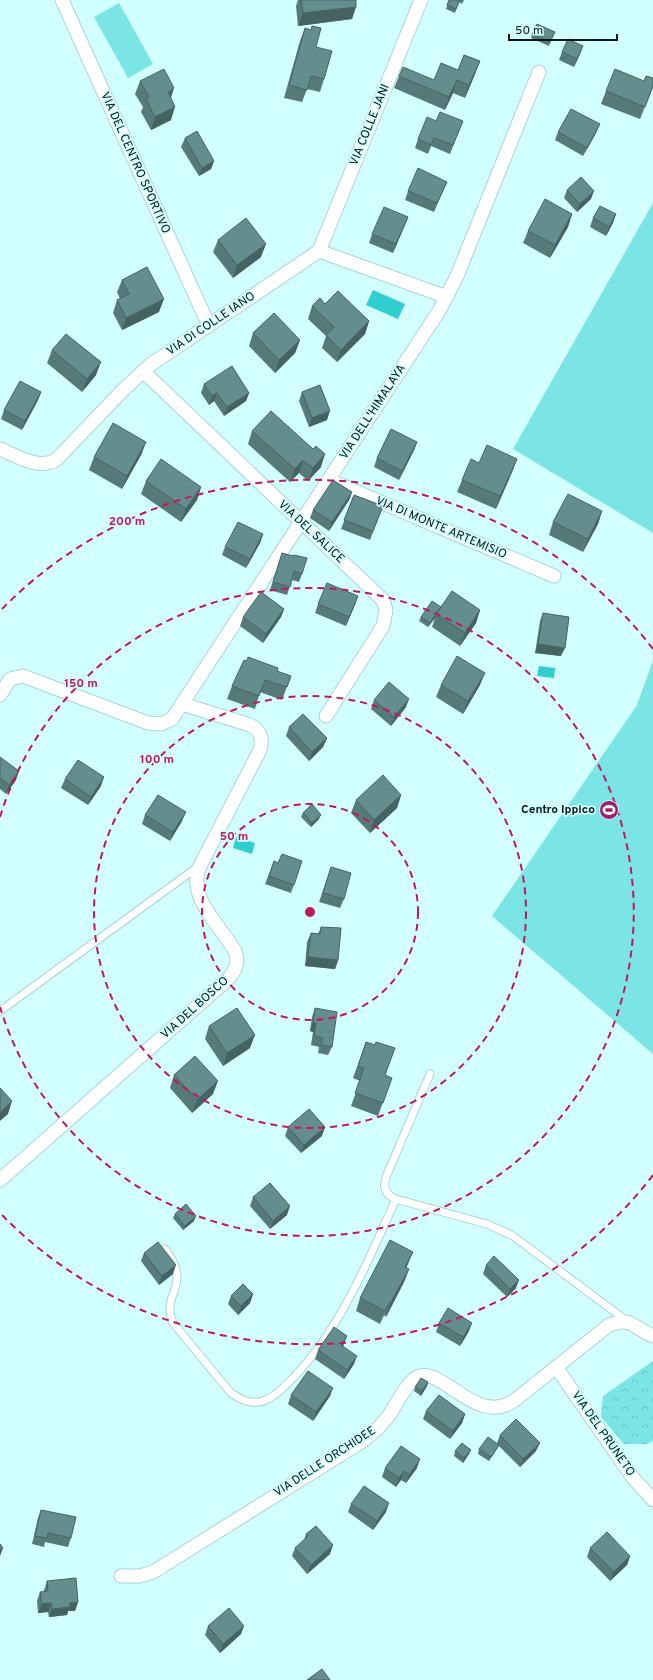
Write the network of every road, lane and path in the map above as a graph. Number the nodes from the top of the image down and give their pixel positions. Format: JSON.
{"nodes":[{"id":1,"x":62,"y":0,"type":"edge"},
{"id":2,"x":421,"y":0,"type":"edge"},
{"id":3,"x":539,"y":72,"type":"dead end"},
{"id":4,"x":319,"y":250,"type":"junction"},
{"id":5,"x":447,"y":297,"type":"junction"},
{"id":6,"x":209,"y":326,"type":"junction"},
{"id":7,"x":143,"y":372,"type":"junction"},
{"id":8,"x":0,"y":449,"type":"edge"},
{"id":9,"x":329,"y":480,"type":"junction"},
{"id":10,"x":301,"y":522,"type":"junction"},
{"id":11,"x":554,"y":576,"type":"dead end"},
{"id":12,"x":0,"y":695,"type":"edge"},
{"id":13,"x":182,"y":704,"type":"junction"},
{"id":14,"x":326,"y":716,"type":"dead end"},
{"id":15,"x":200,"y":866,"type":"junction"},
{"id":16,"x":0,"y":1011,"type":"edge"},
{"id":17,"x":430,"y":1074,"type":"dead end"},
{"id":18,"x":0,"y":1180,"type":"edge"},
{"id":19,"x":396,"y":1200,"type":"junction"},
{"id":20,"x":166,"y":1248,"type":"dead end"},
{"id":21,"x":627,"y":1322,"type":"junction"},
{"id":22,"x":653,"y":1336,"type":"edge"},
{"id":23,"x":556,"y":1367,"type":"junction"},
{"id":24,"x":653,"y":1500,"type":"edge"},
{"id":25,"x":122,"y":1576,"type":"dead end"}],
"edges":[{"from":1,"to":6,"type":"street","name":"VIA DEL CENTRO SPORTIVO"},
{"from":2,"to":4,"type":"street","name":"VIA COLLE JANI"},
{"from":3,"to":5,"type":"street","name":"VIA DELL'HIMALAYA"},
{"from":4,"to":5,"type":"street"},
{"from":4,"to":6,"type":"street","name":"VIA DI COLLE IANO"},
{"from":5,"to":9,"type":"street","name":"VIA DELL'HIMALAYA"},
{"from":6,"to":7,"type":"street","name":"VIA DI COLLE IANO"},
{"from":7,"to":8,"type":"street","name":"VIA DI COLLE IANO"},
{"from":7,"to":10,"type":"street","name":"VIA DEL SALICE"},
{"from":9,"to":10,"type":"street","name":"VIA DELL'HIMALAYA"},
{"from":9,"to":11,"type":"street","name":"VIA DI MONTE ARTEMISIO"},
{"from":10,"to":13,"type":"street","name":"VIA DELL'HIMALAYA"},
{"from":10,"to":14,"type":"street","name":"VIA DEL SALICE"},
{"from":12,"to":13,"type":"street","name":"VIA DELL'HIMALAYA"},
{"from":13,"to":15,"type":"street","name":"VIA DEL BOSCO"},
{"from":15,"to":16,"type":"lane"},
{"from":15,"to":18,"type":"street","name":"VIA DEL BOSCO"},
{"from":17,"to":19,"type":"lane"},
{"from":19,"to":20,"type":"lane"},
{"from":19,"to":21,"type":"lane"},
{"from":21,"to":22,"type":"street"},
{"from":21,"to":23,"type":"street","name":"VIA DELLE ORCHIDEE"},
{"from":23,"to":24,"type":"street","name":"VIA DEL PRUNETO"},
{"from":23,"to":25,"type":"street","name":"VIA DELLE ORCHIDEE"}]}
